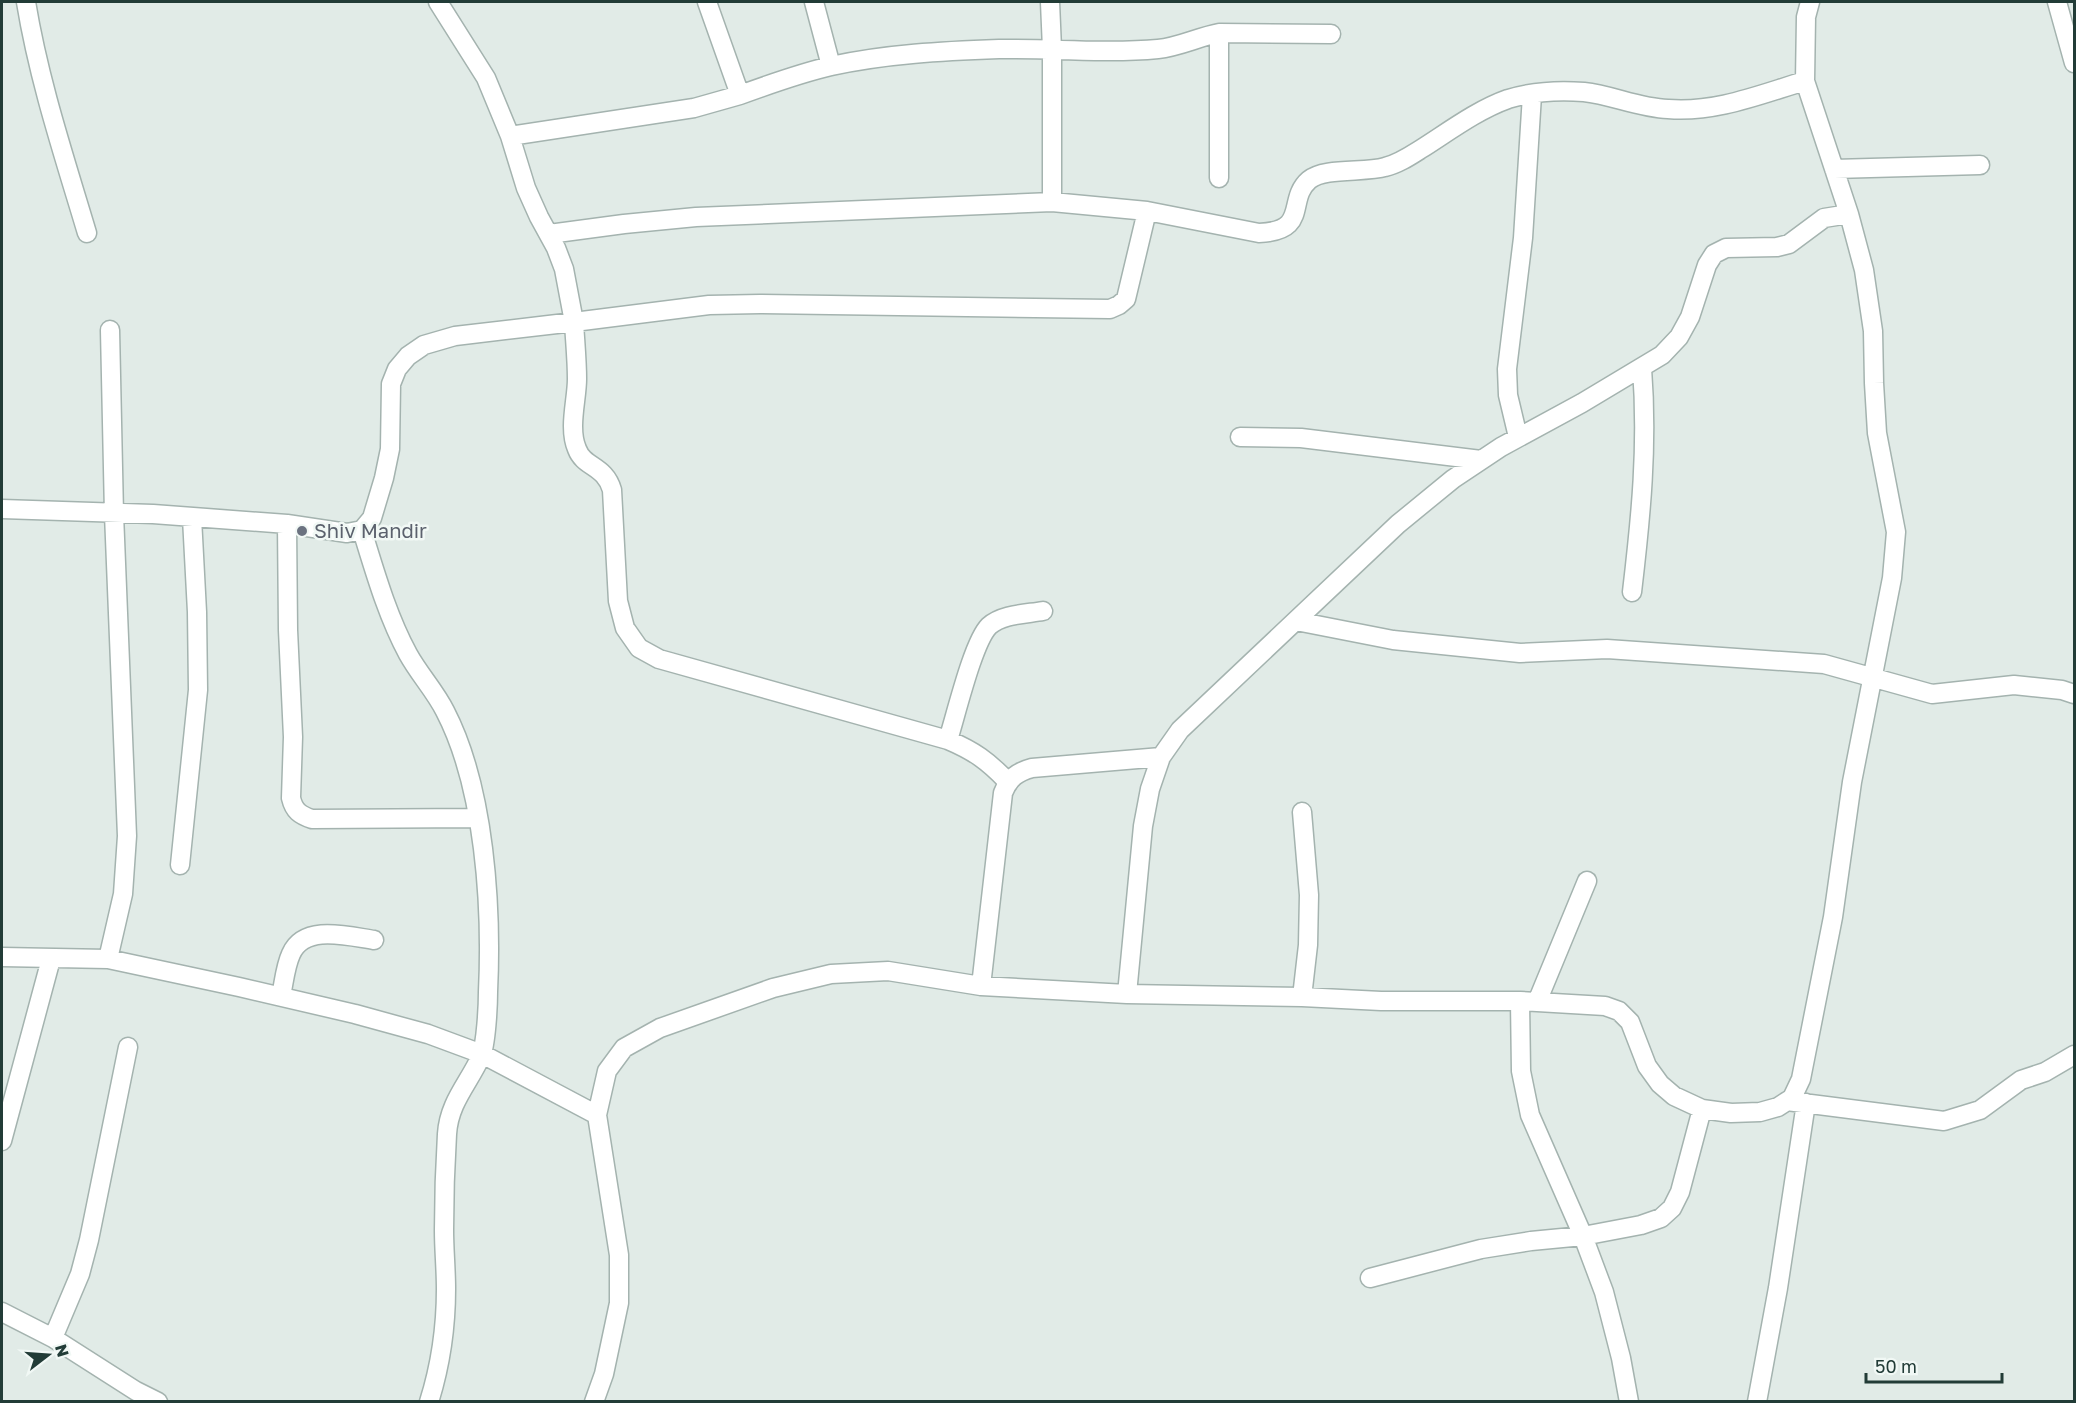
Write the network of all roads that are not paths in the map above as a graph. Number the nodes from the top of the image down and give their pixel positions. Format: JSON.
{"nodes":[{"id":1,"x":26,"y":2,"type":"edge"},
{"id":2,"x":438,"y":2,"type":"edge"},
{"id":3,"x":706,"y":2,"type":"edge"},
{"id":4,"x":814,"y":2,"type":"edge"},
{"id":5,"x":1050,"y":2,"type":"edge"},
{"id":6,"x":1810,"y":2,"type":"edge"},
{"id":7,"x":2057,"y":2,"type":"edge"},
{"id":8,"x":1219,"y":33,"type":"junction"},
{"id":9,"x":1331,"y":34,"type":"dead end"},
{"id":10,"x":1052,"y":49,"type":"junction"},
{"id":11,"x":2074,"y":63,"type":"edge"},
{"id":12,"x":831,"y":66,"type":"junction"},
{"id":13,"x":1805,"y":81,"type":"junction"},
{"id":14,"x":740,"y":94,"type":"junction"},
{"id":15,"x":1532,"y":94,"type":"junction"},
{"id":16,"x":510,"y":136,"type":"junction"},
{"id":17,"x":1980,"y":165,"type":"dead end"},
{"id":18,"x":1834,"y":169,"type":"junction"},
{"id":19,"x":1219,"y":178,"type":"dead end"},
{"id":20,"x":1052,"y":202,"type":"junction"},
{"id":21,"x":1147,"y":211,"type":"junction"},
{"id":22,"x":1849,"y":214,"type":"junction"},
{"id":23,"x":87,"y":233,"type":"dead end"},
{"id":24,"x":549,"y":234,"type":"junction"},
{"id":25,"x":573,"y":322,"type":"junction"},
{"id":26,"x":110,"y":330,"type":"dead end"},
{"id":27,"x":1642,"y":368,"type":"junction"},
{"id":28,"x":1240,"y":437,"type":"dead end"},
{"id":29,"x":1518,"y":437,"type":"junction"},
{"id":30,"x":1481,"y":460,"type":"junction"},
{"id":31,"x":2,"y":509,"type":"edge"},
{"id":32,"x":114,"y":513,"type":"junction"},
{"id":33,"x":192,"y":518,"type":"junction"},
{"id":34,"x":287,"y":524,"type":"junction"},
{"id":35,"x":362,"y":530,"type":"junction"},
{"id":36,"x":1632,"y":592,"type":"dead end"},
{"id":37,"x":1043,"y":611,"type":"dead end"},
{"id":38,"x":1296,"y":621,"type":"junction"},
{"id":39,"x":1873,"y":678,"type":"junction"},
{"id":40,"x":2074,"y":694,"type":"edge"},
{"id":41,"x":948,"y":740,"type":"junction"},
{"id":42,"x":1161,"y":757,"type":"junction"},
{"id":43,"x":1007,"y":781,"type":"junction"},
{"id":44,"x":1302,"y":812,"type":"dead end"},
{"id":45,"x":478,"y":818,"type":"junction"},
{"id":46,"x":180,"y":865,"type":"dead end"},
{"id":47,"x":1587,"y":881,"type":"dead end"},
{"id":48,"x":374,"y":939,"type":"dead end"},
{"id":49,"x":2,"y":957,"type":"edge"},
{"id":50,"x":51,"y":959,"type":"junction"},
{"id":51,"x":108,"y":959,"type":"junction"},
{"id":52,"x":981,"y":986,"type":"junction"},
{"id":53,"x":1127,"y":994,"type":"junction"},
{"id":54,"x":281,"y":996,"type":"junction"},
{"id":55,"x":1302,"y":997,"type":"junction"},
{"id":56,"x":1528,"y":1001,"type":"junction"},
{"id":57,"x":128,"y":1047,"type":"dead end"},
{"id":58,"x":482,"y":1054,"type":"junction"},
{"id":59,"x":2074,"y":1055,"type":"edge"},
{"id":60,"x":1787,"y":1101,"type":"junction"},
{"id":61,"x":1806,"y":1104,"type":"junction"},
{"id":62,"x":1701,"y":1109,"type":"junction"},
{"id":63,"x":597,"y":1115,"type":"junction"},
{"id":64,"x":2,"y":1141,"type":"edge"},
{"id":65,"x":1583,"y":1236,"type":"junction"},
{"id":66,"x":1370,"y":1278,"type":"dead end"},
{"id":67,"x":2,"y":1312,"type":"edge"},
{"id":68,"x":53,"y":1338,"type":"junction"},
{"id":69,"x":158,"y":1401,"type":"edge"},
{"id":70,"x":429,"y":1401,"type":"edge"},
{"id":71,"x":594,"y":1401,"type":"edge"},
{"id":72,"x":1629,"y":1401,"type":"edge"},
{"id":73,"x":1756,"y":1401,"type":"edge"}],
"edges":[{"from":1,"to":23,"type":"street"},
{"from":2,"to":16,"type":"street"},
{"from":3,"to":14,"type":"street"},
{"from":4,"to":12,"type":"street"},
{"from":5,"to":10,"type":"street"},
{"from":6,"to":13,"type":"street"},
{"from":7,"to":11,"type":"street"},
{"from":8,"to":9,"type":"street"},
{"from":8,"to":10,"type":"street"},
{"from":8,"to":19,"type":"street"},
{"from":10,"to":12,"type":"street"},
{"from":10,"to":20,"type":"street"},
{"from":12,"to":14,"type":"street"},
{"from":13,"to":15,"type":"street"},
{"from":13,"to":18,"type":"street"},
{"from":14,"to":16,"type":"street"},
{"from":15,"to":21,"type":"street"},
{"from":15,"to":29,"type":"street"},
{"from":16,"to":24,"type":"street"},
{"from":17,"to":18,"type":"street"},
{"from":18,"to":22,"type":"street"},
{"from":20,"to":21,"type":"street"},
{"from":20,"to":24,"type":"street"},
{"from":21,"to":25,"type":"street"},
{"from":22,"to":27,"type":"street"},
{"from":22,"to":39,"type":"street"},
{"from":24,"to":25,"type":"street"},
{"from":25,"to":35,"type":"street"},
{"from":25,"to":41,"type":"street"},
{"from":26,"to":32,"type":"street"},
{"from":27,"to":29,"type":"street"},
{"from":27,"to":36,"type":"street"},
{"from":28,"to":30,"type":"street"},
{"from":29,"to":30,"type":"street"},
{"from":30,"to":38,"type":"street"},
{"from":31,"to":32,"type":"street"},
{"from":32,"to":33,"type":"street"},
{"from":32,"to":51,"type":"street"},
{"from":33,"to":34,"type":"street"},
{"from":33,"to":46,"type":"street"},
{"from":34,"to":35,"type":"street"},
{"from":34,"to":45,"type":"street"},
{"from":35,"to":45,"type":"street"},
{"from":37,"to":41,"type":"street"},
{"from":38,"to":39,"type":"street"},
{"from":38,"to":42,"type":"street"},
{"from":39,"to":40,"type":"street"},
{"from":39,"to":60,"type":"street"},
{"from":41,"to":43,"type":"street"},
{"from":42,"to":43,"type":"street"},
{"from":42,"to":53,"type":"street"},
{"from":43,"to":52,"type":"street"},
{"from":44,"to":55,"type":"street"},
{"from":45,"to":58,"type":"street"},
{"from":47,"to":56,"type":"street"},
{"from":48,"to":54,"type":"street"},
{"from":49,"to":50,"type":"street"},
{"from":50,"to":51,"type":"street"},
{"from":50,"to":64,"type":"street"},
{"from":51,"to":54,"type":"street"},
{"from":52,"to":53,"type":"street"},
{"from":52,"to":63,"type":"street"},
{"from":53,"to":55,"type":"street"},
{"from":54,"to":58,"type":"street"},
{"from":55,"to":56,"type":"street"},
{"from":56,"to":62,"type":"street"},
{"from":56,"to":65,"type":"street"},
{"from":57,"to":68,"type":"street"},
{"from":58,"to":63,"type":"street"},
{"from":58,"to":70,"type":"street"},
{"from":59,"to":61,"type":"street"},
{"from":60,"to":61,"type":"street"},
{"from":60,"to":62,"type":"street"},
{"from":61,"to":73,"type":"street"},
{"from":62,"to":65,"type":"street"},
{"from":63,"to":71,"type":"street"},
{"from":65,"to":66,"type":"street"},
{"from":65,"to":72,"type":"street"},
{"from":67,"to":68,"type":"street"},
{"from":68,"to":69,"type":"street"}]}
